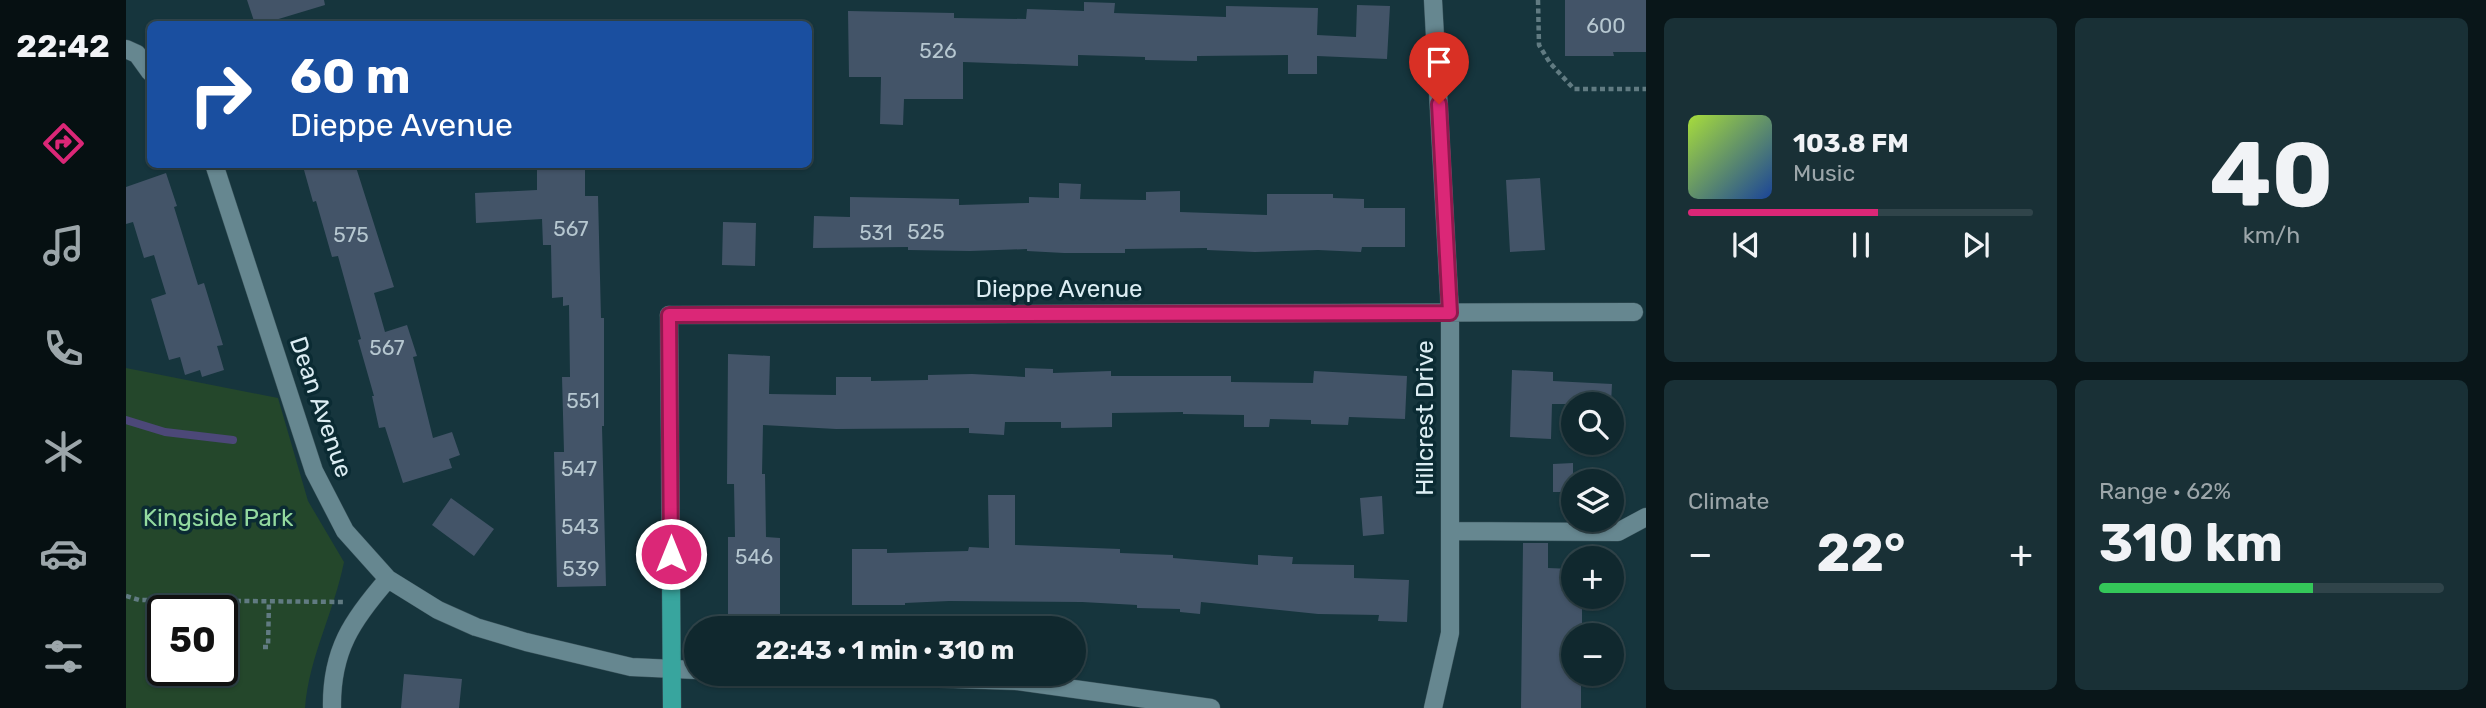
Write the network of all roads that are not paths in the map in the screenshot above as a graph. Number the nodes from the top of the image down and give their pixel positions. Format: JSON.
{"nodes":[{"id":1,"x":1433,"y":0,"type":"edge"},
{"id":2,"x":126,"y":49,"type":"edge"},
{"id":3,"x":147,"y":68,"type":"edge"},
{"id":4,"x":215,"y":168,"type":"edge"},
{"id":5,"x":1634,"y":312,"type":"dead end"},
{"id":6,"x":1450,"y":313,"type":"junction"},
{"id":7,"x":669,"y":315,"type":"joint"},
{"id":8,"x":1646,"y":517,"type":"edge"},
{"id":9,"x":1450,"y":531,"type":"junction"},
{"id":10,"x":388,"y":579,"type":"junction"},
{"id":11,"x":684,"y":670,"type":"edge"},
{"id":12,"x":672,"y":671,"type":"junction"},
{"id":13,"x":1052,"y":686,"type":"edge"},
{"id":14,"x":332,"y":708,"type":"edge"},
{"id":15,"x":672,"y":708,"type":"edge"},
{"id":16,"x":1211,"y":708,"type":"edge"},
{"id":17,"x":1433,"y":708,"type":"edge"}],
"edges":[{"from":1,"to":6,"type":"street","name":"Hillcrest Drive"},
{"from":2,"to":3,"type":"street"},
{"from":4,"to":10,"type":"street","name":"Dean Avenue"},
{"from":5,"to":6,"type":"street","name":"Dieppe Avenue"},
{"from":6,"to":7,"type":"street","name":"Dieppe Avenue"},
{"from":6,"to":9,"type":"street","name":"Hillcrest Drive"},
{"from":7,"to":12,"type":"main road"},
{"from":8,"to":9,"type":"street"},
{"from":9,"to":17,"type":"street","name":"Hillcrest Drive"},
{"from":10,"to":12,"type":"street","name":"Dean Avenue"},
{"from":10,"to":14,"type":"street"},
{"from":11,"to":12,"type":"street","name":"Dean Avenue"},
{"from":12,"to":15,"type":"main road"},
{"from":13,"to":16,"type":"street"}]}
